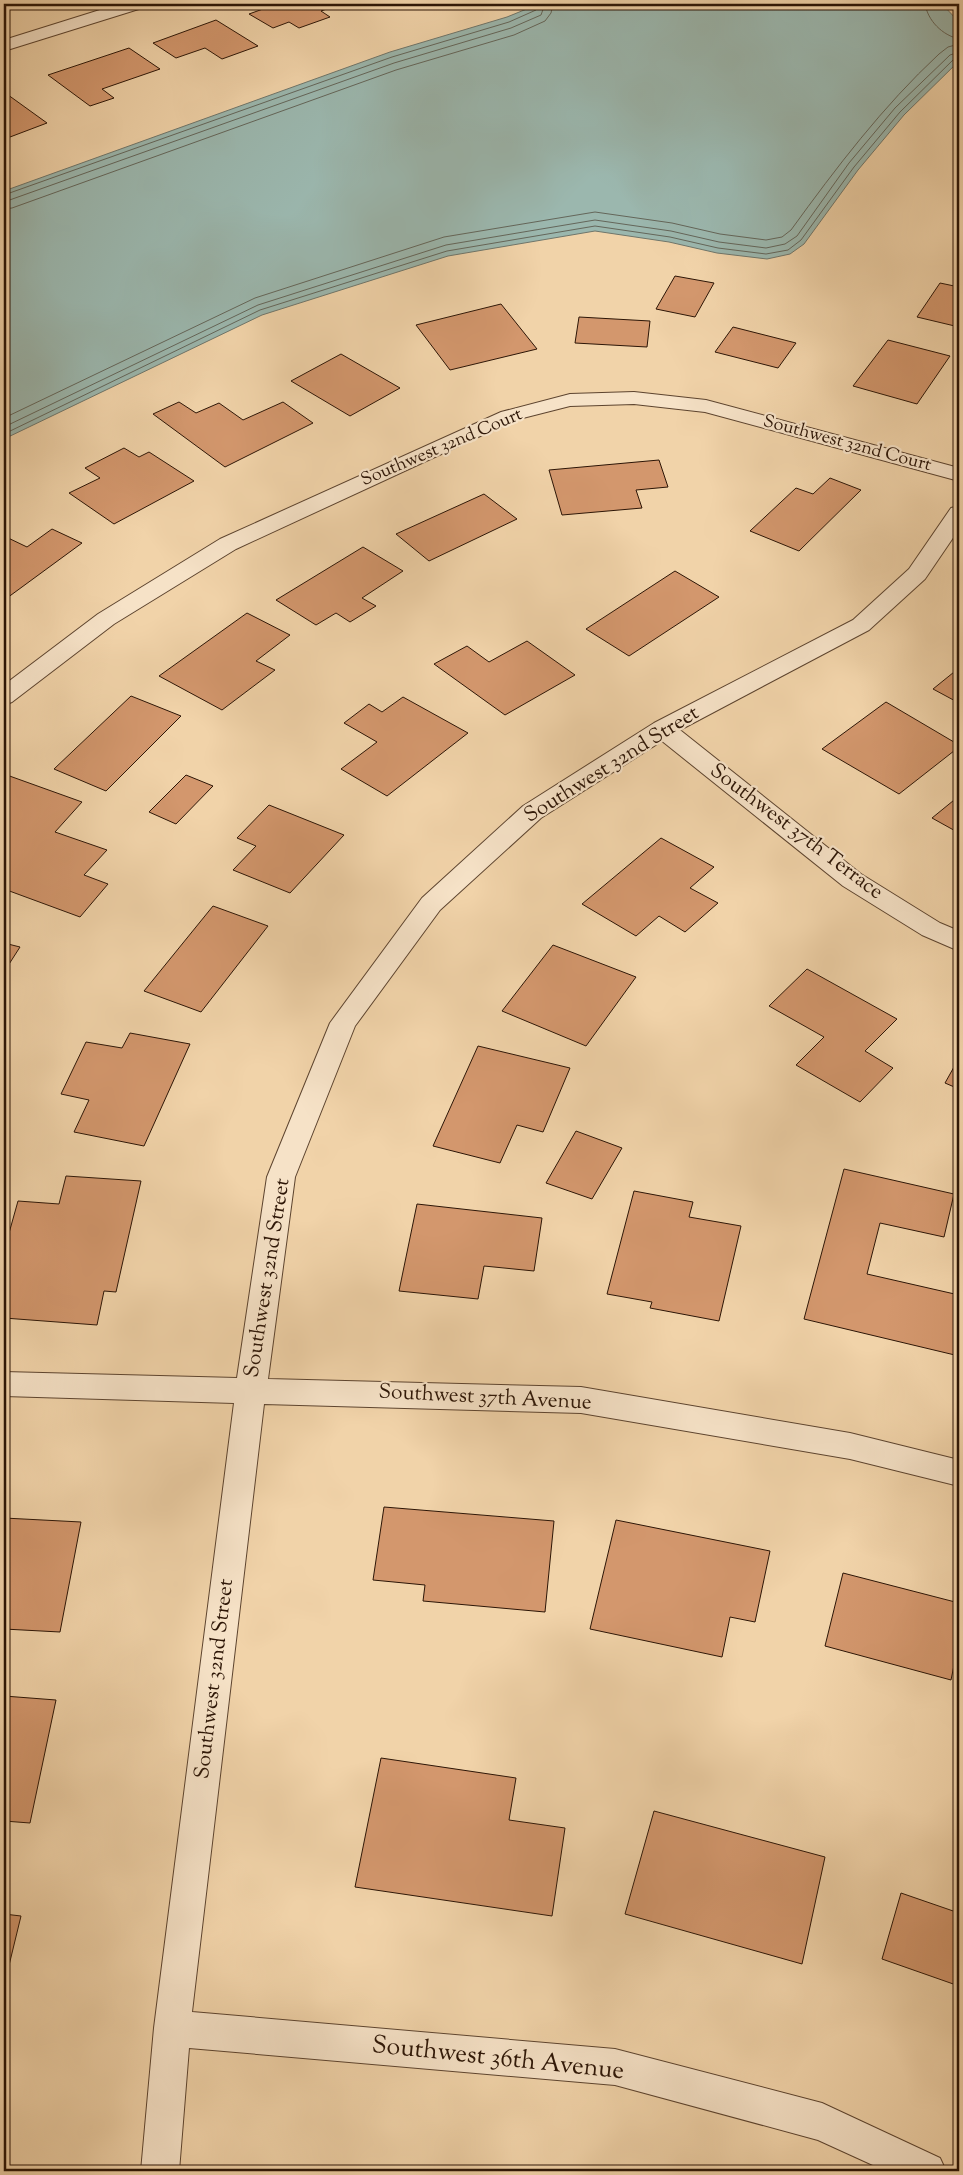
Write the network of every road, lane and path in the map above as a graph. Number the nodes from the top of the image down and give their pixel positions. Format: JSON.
{"nodes":[{"id":1,"x":136,"y":4,"type":"edge"},
{"id":2,"x":4,"y":46,"type":"edge"},
{"id":3,"x":959,"y":475,"type":"edge"},
{"id":4,"x":959,"y":513,"type":"edge"},
{"id":5,"x":4,"y":697,"type":"edge"},
{"id":6,"x":664,"y":729,"type":"junction"},
{"id":7,"x":959,"y":942,"type":"edge"},
{"id":8,"x":4,"y":1384,"type":"edge"},
{"id":9,"x":251,"y":1389,"type":"junction"},
{"id":10,"x":959,"y":1472,"type":"edge"},
{"id":11,"x":172,"y":2028,"type":"junction"},
{"id":12,"x":160,"y":2171,"type":"edge"},
{"id":13,"x":928,"y":2171,"type":"edge"}],
"edges":[{"from":1,"to":2,"type":"street"},
{"from":3,"to":5,"type":"street","name":"Southwest 32nd Court"},
{"from":4,"to":6,"type":"street","name":"Southwest 32nd Street"},
{"from":6,"to":7,"type":"street","name":"Southwest 37th Terrace"},
{"from":6,"to":9,"type":"street","name":"Southwest 32nd Street"},
{"from":8,"to":9,"type":"street","name":"Southwest 37th Avenue"},
{"from":9,"to":10,"type":"street","name":"Southwest 37th Avenue"},
{"from":9,"to":11,"type":"street","name":"Southwest 32nd Street"},
{"from":11,"to":12,"type":"street","name":"Southwest 32nd Street"},
{"from":11,"to":13,"type":"street","name":"Southwest 36th Avenue"}]}
